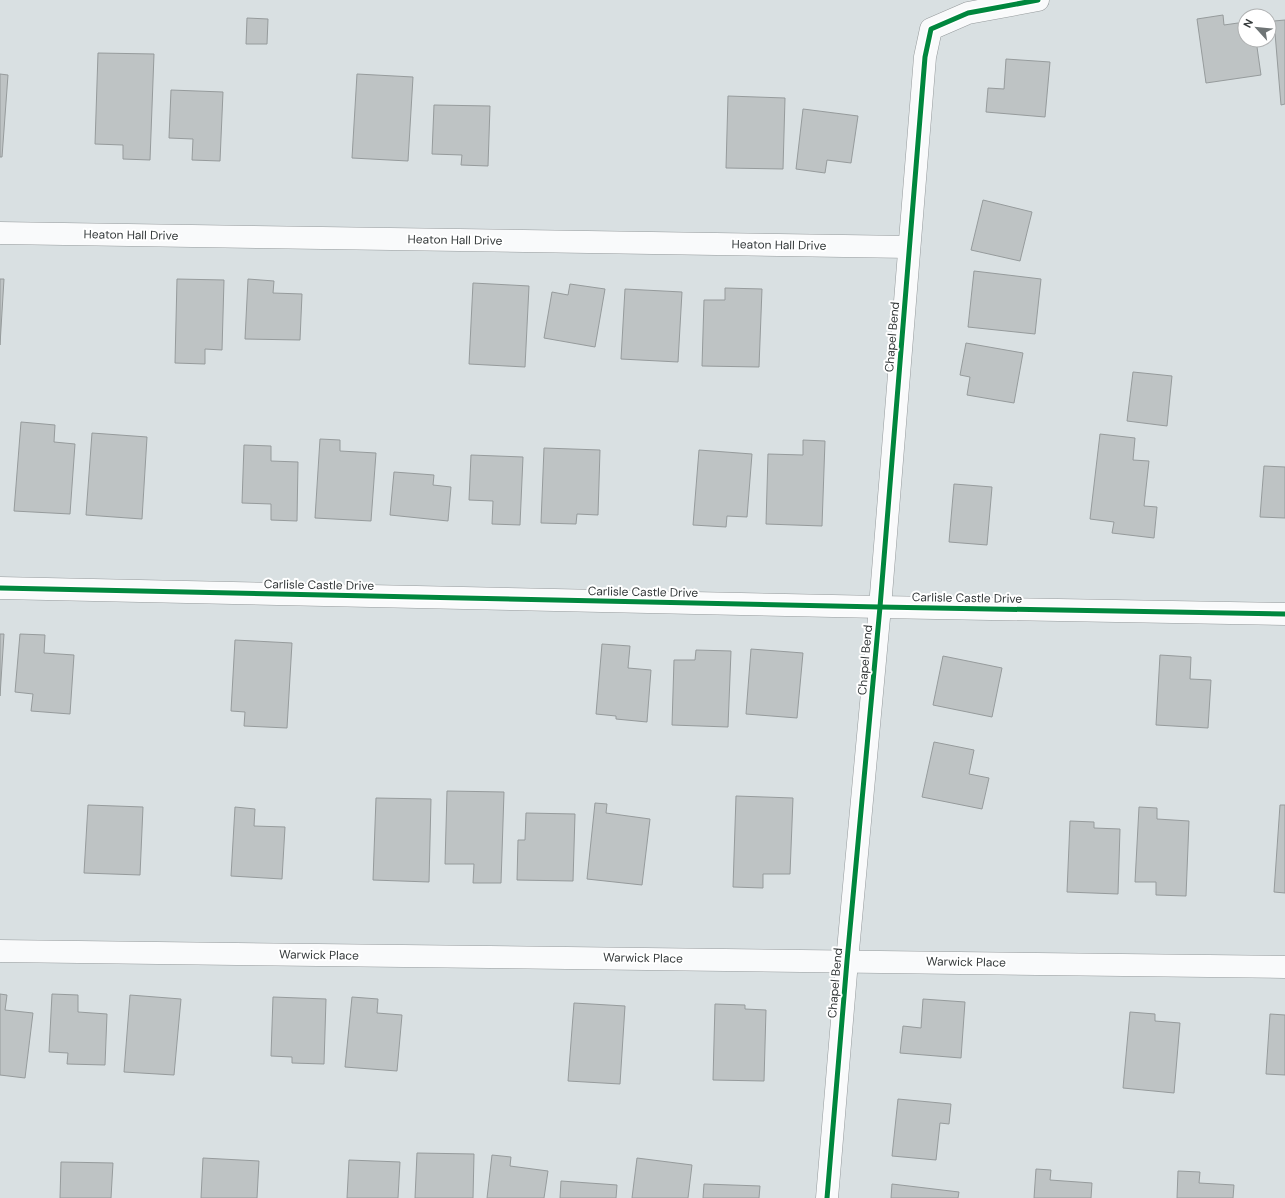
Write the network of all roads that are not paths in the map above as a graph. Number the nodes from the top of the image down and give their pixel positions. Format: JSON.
{"nodes":[{"id":1,"x":1038,"y":0,"type":"edge"},
{"id":2,"x":0,"y":233,"type":"edge"},
{"id":3,"x":909,"y":247,"type":"junction"},
{"id":4,"x":0,"y":588,"type":"edge"},
{"id":5,"x":880,"y":607,"type":"junction"},
{"id":6,"x":1285,"y":614,"type":"edge"},
{"id":7,"x":0,"y":951,"type":"edge"},
{"id":8,"x":846,"y":961,"type":"junction"},
{"id":9,"x":1285,"y":967,"type":"edge"},
{"id":10,"x":827,"y":1198,"type":"edge"}],
"edges":[{"from":1,"to":3,"type":"street","name":"Chapel Bend"},
{"from":2,"to":3,"type":"street","name":"Heaton Hall Drive"},
{"from":3,"to":5,"type":"street","name":"Chapel Bend"},
{"from":4,"to":5,"type":"street","name":"Carlisle Castle Drive"},
{"from":5,"to":6,"type":"street","name":"Carlisle Castle Drive"},
{"from":5,"to":8,"type":"street","name":"Chapel Bend"},
{"from":7,"to":8,"type":"street","name":"Warwick Place"},
{"from":8,"to":9,"type":"street","name":"Warwick Place"},
{"from":8,"to":10,"type":"street","name":"Chapel Bend"}]}
